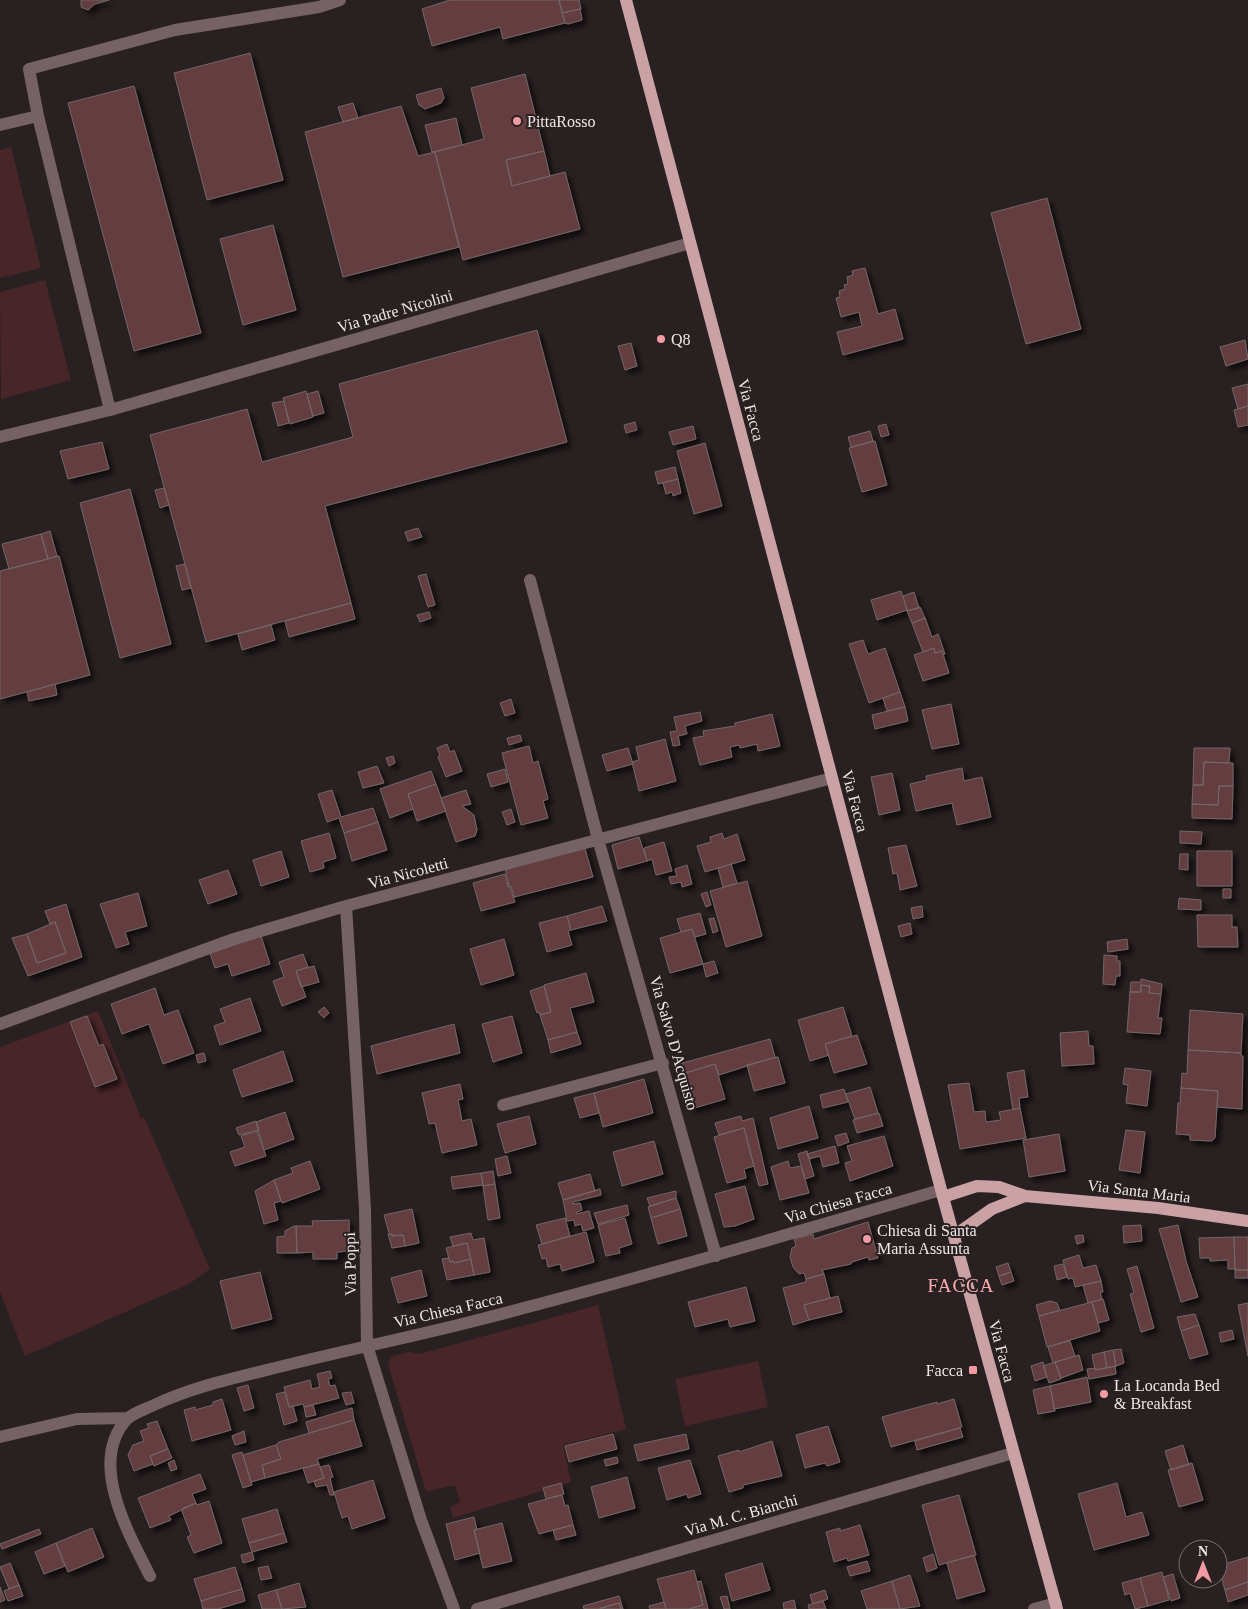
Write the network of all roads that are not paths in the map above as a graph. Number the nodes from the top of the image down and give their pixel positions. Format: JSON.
{"nodes":[{"id":1,"x":340,"y":0,"type":"edge"},
{"id":2,"x":626,"y":0,"type":"edge"},
{"id":3,"x":38,"y":116,"type":"junction"},
{"id":4,"x":0,"y":125,"type":"edge"},
{"id":5,"x":690,"y":243,"type":"junction"},
{"id":6,"x":110,"y":410,"type":"junction"},
{"id":7,"x":0,"y":437,"type":"edge"},
{"id":8,"x":530,"y":580,"type":"dead end"},
{"id":9,"x":832,"y":778,"type":"junction"},
{"id":10,"x":598,"y":839,"type":"junction"},
{"id":11,"x":346,"y":906,"type":"junction"},
{"id":12,"x":0,"y":1024,"type":"edge"},
{"id":13,"x":663,"y":1063,"type":"junction"},
{"id":14,"x":503,"y":1106,"type":"dead end"},
{"id":15,"x":942,"y":1194,"type":"junction"},
{"id":16,"x":1025,"y":1196,"type":"junction"},
{"id":17,"x":1248,"y":1221,"type":"edge"},
{"id":18,"x":954,"y":1236,"type":"junction"},
{"id":19,"x":716,"y":1256,"type":"junction"},
{"id":20,"x":367,"y":1345,"type":"junction"},
{"id":21,"x":128,"y":1418,"type":"junction"},
{"id":22,"x":0,"y":1437,"type":"edge"},
{"id":23,"x":1013,"y":1453,"type":"junction"},
{"id":24,"x":150,"y":1576,"type":"dead end"},
{"id":25,"x":1056,"y":1606,"type":"edge"},
{"id":26,"x":454,"y":1609,"type":"edge"},
{"id":27,"x":477,"y":1609,"type":"edge"},
{"id":28,"x":1034,"y":1609,"type":"edge"}],
"edges":[{"from":1,"to":3,"type":"street"},
{"from":2,"to":5,"type":"main road","name":"Via Facca"},
{"from":3,"to":4,"type":"street"},
{"from":3,"to":6,"type":"street"},
{"from":5,"to":6,"type":"street","name":"Via Padre Nicolini"},
{"from":5,"to":9,"type":"main road","name":"Via Facca"},
{"from":6,"to":7,"type":"street","name":"Via Padre Nicolini"},
{"from":8,"to":10,"type":"street","name":"Via Salvo D'Acquisto"},
{"from":9,"to":10,"type":"street","name":"Via Nicoletti"},
{"from":9,"to":15,"type":"main road","name":"Via Facca"},
{"from":10,"to":11,"type":"street","name":"Via Nicoletti"},
{"from":10,"to":13,"type":"street","name":"Via Salvo D'Acquisto"},
{"from":11,"to":12,"type":"street","name":"Via Nicoletti"},
{"from":11,"to":20,"type":"street","name":"Via Poppi"},
{"from":13,"to":14,"type":"street"},
{"from":13,"to":19,"type":"street","name":"Via Salvo D'Acquisto"},
{"from":15,"to":16,"type":"main road","name":"Via Santa Maria"},
{"from":15,"to":18,"type":"main road","name":"Via Facca"},
{"from":15,"to":19,"type":"street","name":"Via Chiesa Facca"},
{"from":16,"to":17,"type":"main road","name":"Via Santa Maria"},
{"from":16,"to":18,"type":"main road","name":"Via Santa Maria"},
{"from":18,"to":23,"type":"main road","name":"Via Facca"},
{"from":19,"to":20,"type":"street","name":"Via Chiesa Facca"},
{"from":20,"to":21,"type":"street","name":"Via Chiesa Facca"},
{"from":20,"to":26,"type":"street","name":"Via Poppi"},
{"from":21,"to":22,"type":"street"},
{"from":21,"to":24,"type":"street"},
{"from":23,"to":25,"type":"main road","name":"Via Facca"},
{"from":23,"to":27,"type":"street","name":"Via M. C. Bianchi"},
{"from":25,"to":28,"type":"street"}]}
